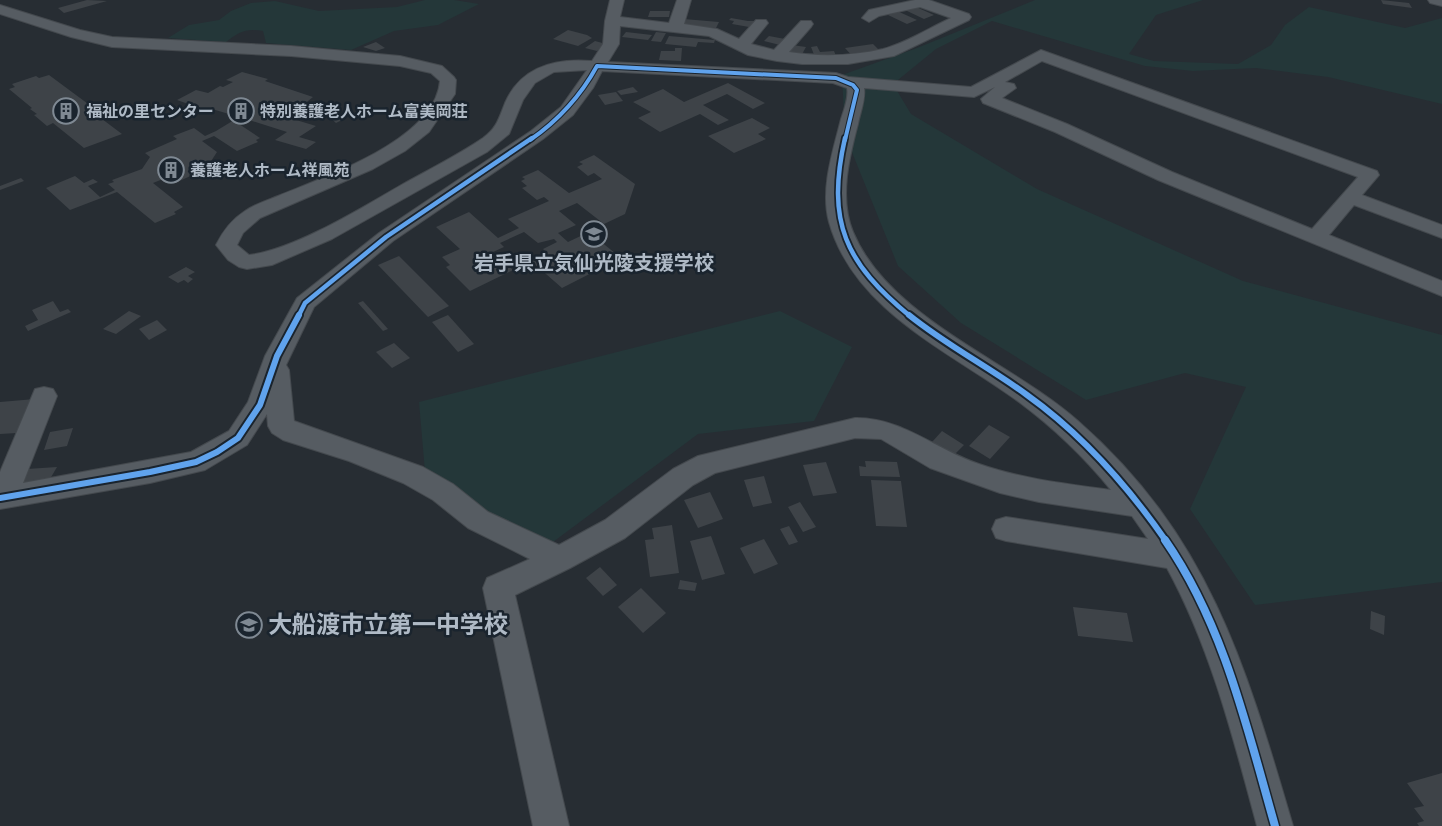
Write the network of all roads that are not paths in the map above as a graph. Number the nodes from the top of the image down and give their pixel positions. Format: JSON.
{"nodes":[{"id":1,"x":617,"y":0,"type":"edge"},
{"id":2,"x":684,"y":0,"type":"edge"},
{"id":3,"x":1435,"y":0,"type":"edge"},
{"id":4,"x":922,"y":1,"type":"edge"},
{"id":5,"x":1442,"y":2,"type":"edge"},
{"id":6,"x":0,"y":9,"type":"edge"},
{"id":7,"x":869,"y":18,"type":"dead end"},
{"id":8,"x":612,"y":21,"type":"junction"},
{"id":9,"x":761,"y":22,"type":"dead end"},
{"id":10,"x":806,"y":24,"type":"dead end"},
{"id":11,"x":675,"y":28,"type":"junction"},
{"id":12,"x":741,"y":46,"type":"junction"},
{"id":13,"x":777,"y":56,"type":"junction"},
{"id":14,"x":597,"y":66,"type":"junction"},
{"id":15,"x":847,"y":82,"type":"junction"},
{"id":16,"x":992,"y":82,"type":"junction"},
{"id":17,"x":1350,"y":197,"type":"junction"},
{"id":18,"x":1442,"y":232,"type":"edge"},
{"id":19,"x":1316,"y":237,"type":"junction"},
{"id":20,"x":1442,"y":290,"type":"edge"},
{"id":21,"x":277,"y":356,"type":"junction"},
{"id":22,"x":44,"y":396,"type":"dead end"},
{"id":23,"x":2,"y":498,"type":"edge"},
{"id":24,"x":1140,"y":506,"type":"junction"},
{"id":25,"x":1006,"y":529,"type":"dead end"},
{"id":26,"x":1175,"y":556,"type":"junction"},
{"id":27,"x":560,"y":559,"type":"junction"},
{"id":28,"x":551,"y":826,"type":"edge"},
{"id":29,"x":1275,"y":826,"type":"edge"}],
"edges":[{"from":1,"to":8,"type":"street"},
{"from":2,"to":11,"type":"street"},
{"from":3,"to":5,"type":"street"},
{"from":4,"to":7,"type":"street"},
{"from":4,"to":13,"type":"street"},
{"from":6,"to":14,"type":"street"},
{"from":8,"to":11,"type":"street"},
{"from":8,"to":14,"type":"street"},
{"from":9,"to":12,"type":"street"},
{"from":10,"to":13,"type":"street"},
{"from":11,"to":12,"type":"street"},
{"from":12,"to":13,"type":"street"},
{"from":14,"to":15,"type":"street"},
{"from":14,"to":21,"type":"street"},
{"from":15,"to":16,"type":"street"},
{"from":15,"to":24,"type":"street"},
{"from":16,"to":17,"type":"street"},
{"from":16,"to":19,"type":"street"},
{"from":17,"to":18,"type":"street"},
{"from":17,"to":19,"type":"street"},
{"from":19,"to":20,"type":"street"},
{"from":21,"to":23,"type":"street"},
{"from":21,"to":27,"type":"street"},
{"from":22,"to":23,"type":"street"},
{"from":24,"to":26,"type":"street"},
{"from":24,"to":27,"type":"street"},
{"from":25,"to":26,"type":"street"},
{"from":26,"to":29,"type":"street"},
{"from":27,"to":28,"type":"street"}]}
